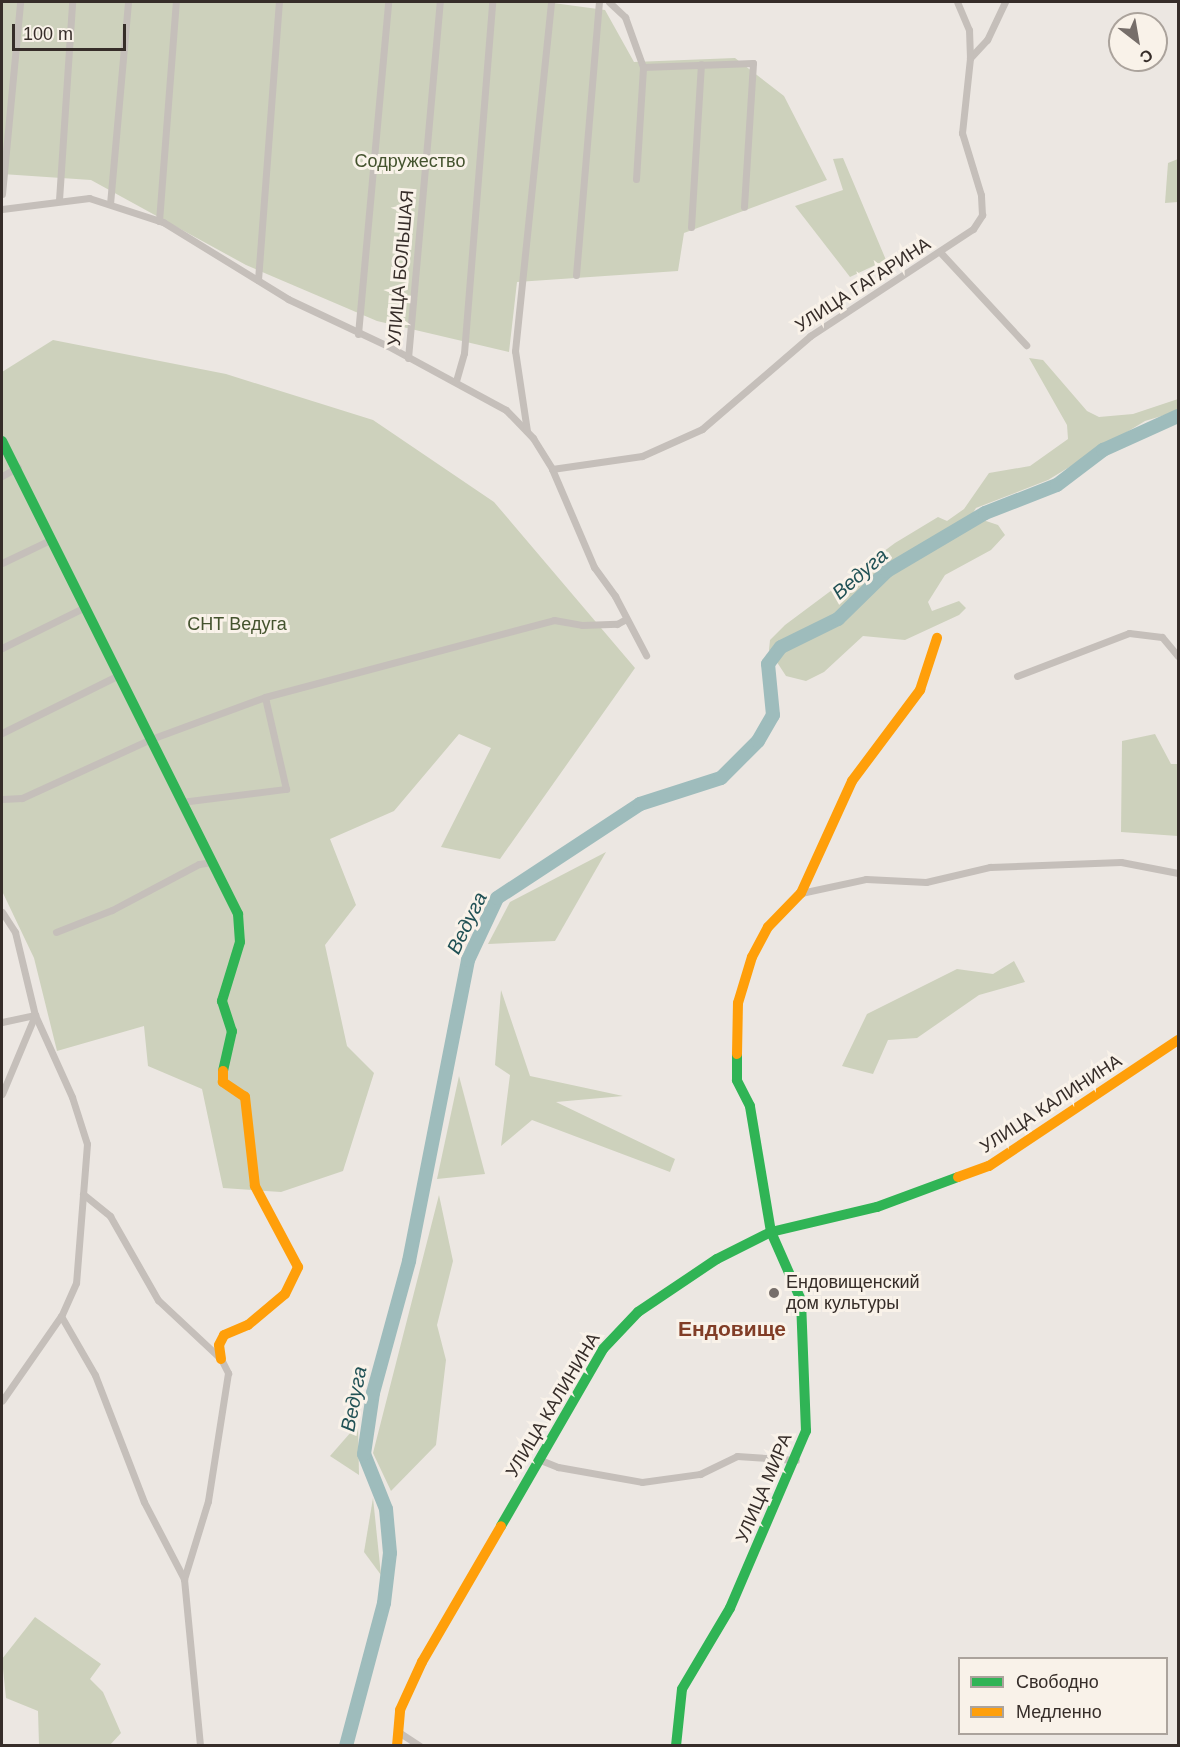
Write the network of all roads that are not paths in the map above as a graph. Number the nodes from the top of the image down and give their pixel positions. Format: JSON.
{"nodes":[{"id":1,"x":20,"y":2,"type":"edge"},
{"id":2,"x":72,"y":2,"type":"edge"},
{"id":3,"x":128,"y":2,"type":"edge"},
{"id":4,"x":176,"y":2,"type":"edge"},
{"id":5,"x":279,"y":2,"type":"edge"},
{"id":6,"x":388,"y":2,"type":"edge"},
{"id":7,"x":440,"y":2,"type":"edge"},
{"id":8,"x":492,"y":2,"type":"edge"},
{"id":9,"x":551,"y":2,"type":"edge"},
{"id":10,"x":599,"y":2,"type":"edge"},
{"id":11,"x":609,"y":2,"type":"edge"},
{"id":12,"x":957,"y":2,"type":"edge"},
{"id":13,"x":1005,"y":2,"type":"edge"},
{"id":14,"x":970,"y":58,"type":"junction"},
{"id":15,"x":700,"y":63,"type":"junction"},
{"id":16,"x":643,"y":67,"type":"junction"},
{"id":17,"x":636,"y":179,"type":"dead end"},
{"id":18,"x":2,"y":194,"type":"edge"},
{"id":19,"x":59,"y":200,"type":"junction"},
{"id":20,"x":110,"y":204,"type":"junction"},
{"id":21,"x":744,"y":207,"type":"dead end"},
{"id":22,"x":2,"y":209,"type":"edge"},
{"id":23,"x":159,"y":221,"type":"junction"},
{"id":24,"x":691,"y":227,"type":"dead end"},
{"id":25,"x":940,"y":252,"type":"junction"},
{"id":26,"x":576,"y":275,"type":"dead end"},
{"id":27,"x":258,"y":280,"type":"junction"},
{"id":28,"x":358,"y":334,"type":"junction"},
{"id":29,"x":1026,"y":345,"type":"dead end"},
{"id":30,"x":408,"y":358,"type":"junction"},
{"id":31,"x":456,"y":381,"type":"junction"},
{"id":32,"x":528,"y":433,"type":"junction"},
{"id":33,"x":2,"y":441,"type":"edge"},
{"id":34,"x":18,"y":467,"type":"junction"},
{"id":35,"x":552,"y":469,"type":"junction"},
{"id":36,"x":2,"y":476,"type":"edge"},
{"id":37,"x":50,"y":540,"type":"junction"},
{"id":38,"x":2,"y":563,"type":"edge"},
{"id":39,"x":85,"y":607,"type":"junction"},
{"id":40,"x":626,"y":619,"type":"junction"},
{"id":41,"x":937,"y":638,"type":"dead end"},
{"id":42,"x":2,"y":648,"type":"edge"},
{"id":43,"x":646,"y":655,"type":"dead end"},
{"id":44,"x":1179,"y":656,"type":"edge"},
{"id":45,"x":119,"y":675,"type":"junction"},
{"id":46,"x":1017,"y":676,"type":"dead end"},
{"id":47,"x":265,"y":697,"type":"junction"},
{"id":48,"x":2,"y":732,"type":"edge"},
{"id":49,"x":151,"y":739,"type":"junction"},
{"id":50,"x":2,"y":799,"type":"edge"},
{"id":51,"x":182,"y":802,"type":"junction"},
{"id":52,"x":212,"y":862,"type":"junction"},
{"id":53,"x":1179,"y":873,"type":"edge"},
{"id":54,"x":801,"y":893,"type":"junction"},
{"id":55,"x":2,"y":912,"type":"edge"},
{"id":56,"x":56,"y":932,"type":"dead end"},
{"id":57,"x":35,"y":1015,"type":"junction"},
{"id":58,"x":2,"y":1022,"type":"edge"},
{"id":59,"x":1179,"y":1040,"type":"edge"},
{"id":60,"x":2,"y":1094,"type":"edge"},
{"id":61,"x":83,"y":1194,"type":"junction"},
{"id":62,"x":771,"y":1232,"type":"junction"},
{"id":63,"x":61,"y":1316,"type":"junction"},
{"id":64,"x":220,"y":1359,"type":"junction"},
{"id":65,"x":2,"y":1401,"type":"edge"},
{"id":66,"x":537,"y":1459,"type":"junction"},
{"id":67,"x":796,"y":1460,"type":"junction"},
{"id":68,"x":184,"y":1579,"type":"junction"},
{"id":69,"x":400,"y":1732,"type":"junction"},
{"id":70,"x":200,"y":1746,"type":"edge"},
{"id":71,"x":397,"y":1746,"type":"edge"},
{"id":72,"x":420,"y":1746,"type":"edge"},
{"id":73,"x":676,"y":1746,"type":"edge"}],
"edges":[{"from":1,"to":18,"type":"street"},
{"from":2,"to":19,"type":"street"},
{"from":3,"to":20,"type":"street"},
{"from":4,"to":23,"type":"street"},
{"from":5,"to":27,"type":"street"},
{"from":6,"to":28,"type":"street"},
{"from":7,"to":30,"type":"street","name":"УЛИЦА БОЛЬШАЯ"},
{"from":8,"to":31,"type":"street"},
{"from":9,"to":32,"type":"street"},
{"from":10,"to":26,"type":"street"},
{"from":11,"to":16,"type":"street"},
{"from":12,"to":14,"type":"street","name":"УЛИЦА ГАГАРИНА"},
{"from":13,"to":14,"type":"street"},
{"from":14,"to":25,"type":"street","name":"УЛИЦА ГАГАРИНА"},
{"from":15,"to":16,"type":"street"},
{"from":15,"to":21,"type":"street"},
{"from":15,"to":24,"type":"street"},
{"from":16,"to":17,"type":"street"},
{"from":19,"to":20,"type":"street"},
{"from":19,"to":22,"type":"street"},
{"from":20,"to":23,"type":"street"},
{"from":23,"to":27,"type":"street"},
{"from":25,"to":29,"type":"street"},
{"from":25,"to":35,"type":"street","name":"УЛИЦА ГАГАРИНА"},
{"from":27,"to":28,"type":"street"},
{"from":28,"to":30,"type":"street"},
{"from":30,"to":31,"type":"street"},
{"from":31,"to":32,"type":"street"},
{"from":32,"to":35,"type":"street"},
{"from":33,"to":34,"type":"street"},
{"from":34,"to":36,"type":"street"},
{"from":34,"to":37,"type":"street"},
{"from":35,"to":40,"type":"street"},
{"from":37,"to":38,"type":"street"},
{"from":37,"to":39,"type":"street"},
{"from":39,"to":42,"type":"street"},
{"from":39,"to":45,"type":"street"},
{"from":40,"to":43,"type":"street"},
{"from":40,"to":47,"type":"street"},
{"from":41,"to":54,"type":"street","name":"УЛИЦА МИРА"},
{"from":44,"to":46,"type":"street"},
{"from":45,"to":48,"type":"street"},
{"from":45,"to":49,"type":"street"},
{"from":47,"to":49,"type":"street"},
{"from":47,"to":51,"type":"street"},
{"from":49,"to":50,"type":"street"},
{"from":49,"to":51,"type":"street"},
{"from":51,"to":52,"type":"street"},
{"from":52,"to":56,"type":"street"},
{"from":52,"to":64,"type":"street"},
{"from":53,"to":54,"type":"street"},
{"from":54,"to":62,"type":"street","name":"УЛИЦА МИРА"},
{"from":55,"to":57,"type":"street"},
{"from":57,"to":58,"type":"street"},
{"from":57,"to":60,"type":"street"},
{"from":57,"to":61,"type":"street"},
{"from":59,"to":62,"type":"street","name":"УЛИЦА КАЛИНИНА"},
{"from":61,"to":63,"type":"street"},
{"from":61,"to":64,"type":"street"},
{"from":62,"to":66,"type":"street","name":"УЛИЦА КАЛИНИНА"},
{"from":62,"to":67,"type":"street","name":"УЛИЦА МИРА"},
{"from":63,"to":65,"type":"street"},
{"from":63,"to":68,"type":"street"},
{"from":64,"to":68,"type":"street"},
{"from":66,"to":67,"type":"street"},
{"from":66,"to":69,"type":"street","name":"УЛИЦА КАЛИНИНА"},
{"from":67,"to":73,"type":"street","name":"УЛИЦА МИРА"},
{"from":68,"to":70,"type":"street"},
{"from":69,"to":71,"type":"street","name":"УЛИЦА КАЛИНИНА"},
{"from":69,"to":72,"type":"street"}]}
